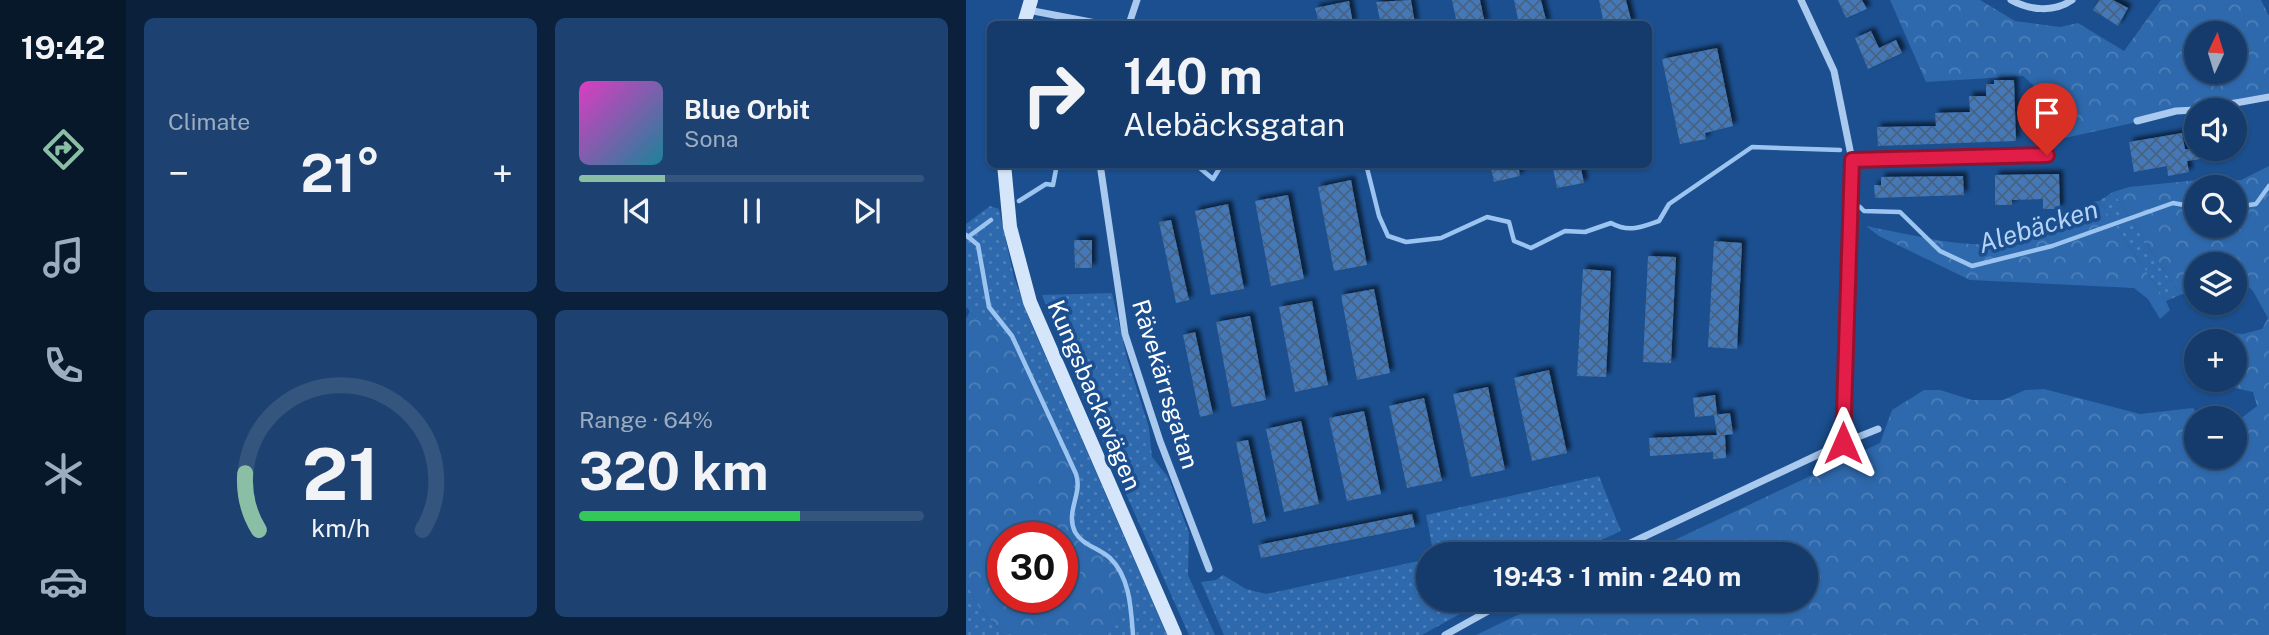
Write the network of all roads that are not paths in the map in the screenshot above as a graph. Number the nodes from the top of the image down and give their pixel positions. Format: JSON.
{"nodes":[{"id":1,"x":1137,"y":0,"type":"edge"},
{"id":2,"x":1801,"y":0,"type":"edge"},
{"id":3,"x":2011,"y":0,"type":"edge"},
{"id":4,"x":2072,"y":0,"type":"edge"},
{"id":5,"x":1030,"y":5,"type":"edge"},
{"id":6,"x":1090,"y":21,"type":"edge"},
{"id":7,"x":1130,"y":21,"type":"edge"},
{"id":8,"x":2269,"y":97,"type":"edge"},
{"id":9,"x":2247,"y":101,"type":"edge"},
{"id":10,"x":2184,"y":111,"type":"edge"},
{"id":11,"x":2137,"y":121,"type":"dead end"},
{"id":12,"x":2047,"y":155,"type":"dead end"},
{"id":13,"x":1852,"y":160,"type":"junction"},
{"id":14,"x":1004,"y":168,"type":"edge"},
{"id":15,"x":1101,"y":168,"type":"edge"},
{"id":16,"x":1878,"y":429,"type":"dead end"},
{"id":17,"x":1843,"y":443,"type":"junction"},
{"id":18,"x":1633,"y":542,"type":"edge"},
{"id":19,"x":1209,"y":569,"type":"dead end"},
{"id":20,"x":1486,"y":612,"type":"edge"},
{"id":21,"x":1175,"y":635,"type":"edge"},
{"id":22,"x":1445,"y":635,"type":"edge"}],
"edges":[{"from":1,"to":7,"type":"street"},
{"from":2,"to":13,"type":"street"},
{"from":3,"to":4,"type":"street"},
{"from":5,"to":6,"type":"street"},
{"from":8,"to":9,"type":"street"},
{"from":10,"to":11,"type":"street"},
{"from":12,"to":13,"type":"street"},
{"from":13,"to":17,"type":"street"},
{"from":14,"to":21,"type":"street","name":"Kungsbackavägen"},
{"from":15,"to":19,"type":"street","name":"Rävekärrsgatan"},
{"from":16,"to":17,"type":"street"},
{"from":17,"to":18,"type":"street"},
{"from":20,"to":22,"type":"street"}]}
